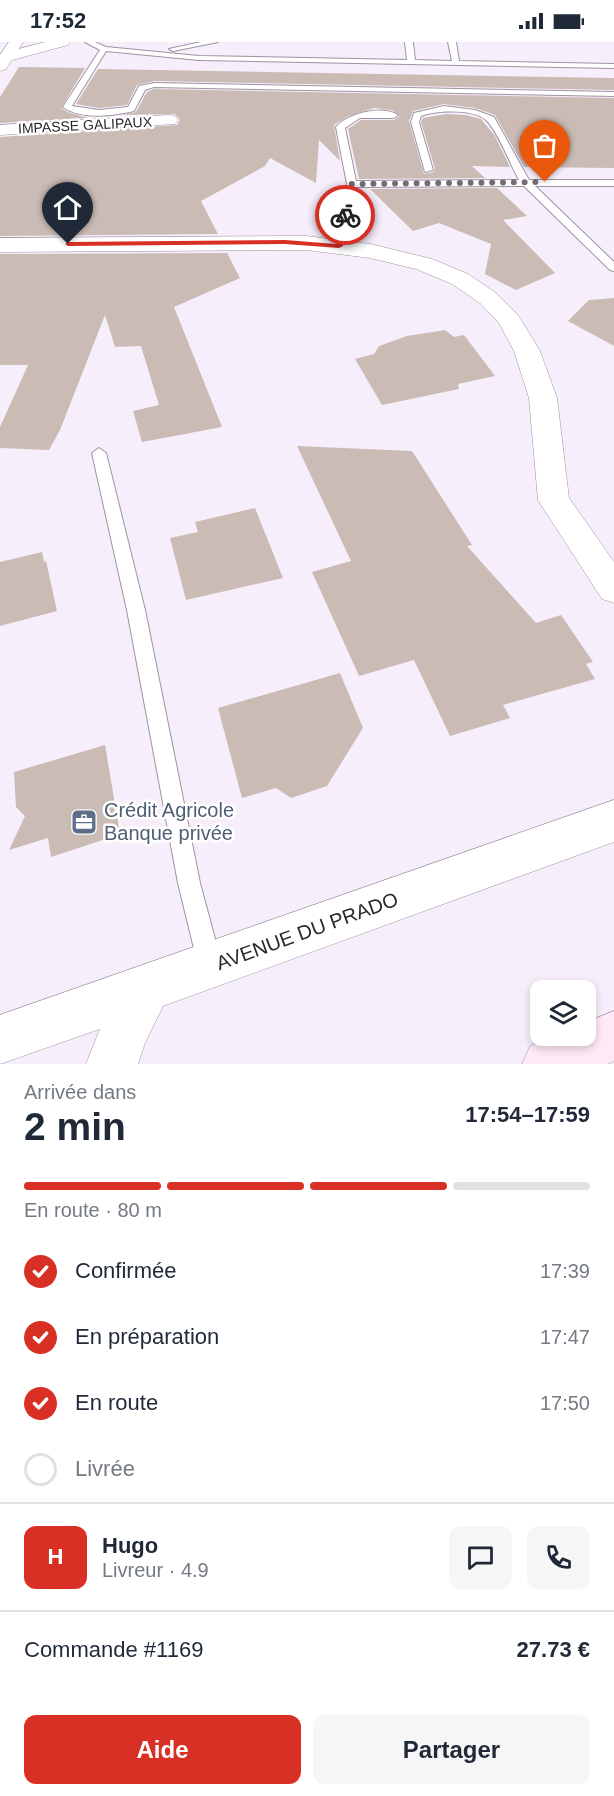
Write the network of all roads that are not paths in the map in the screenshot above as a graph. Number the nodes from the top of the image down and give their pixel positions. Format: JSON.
{"nodes":[{"id":1,"x":16,"y":42,"type":"edge"},
{"id":2,"x":63,"y":42,"type":"edge"},
{"id":3,"x":89,"y":42,"type":"edge"},
{"id":4,"x":214,"y":42,"type":"edge"},
{"id":5,"x":409,"y":42,"type":"edge"},
{"id":6,"x":452,"y":42,"type":"edge"},
{"id":7,"x":104,"y":49,"type":"junction"},
{"id":8,"x":154,"y":52,"type":"junction"},
{"id":9,"x":3,"y":62,"type":"edge"},
{"id":10,"x":411,"y":62,"type":"junction"},
{"id":11,"x":456,"y":63,"type":"junction"},
{"id":12,"x":614,"y":66,"type":"edge"},
{"id":13,"x":614,"y":94,"type":"edge"},
{"id":14,"x":393,"y":115,"type":"dead end"},
{"id":15,"x":169,"y":120,"type":"dead end"},
{"id":16,"x":0,"y":130,"type":"edge"},
{"id":17,"x":428,"y":170,"type":"dead end"},
{"id":18,"x":525,"y":182,"type":"junction"},
{"id":19,"x":614,"y":183,"type":"edge"},
{"id":20,"x":351,"y":184,"type":"junction"},
{"id":21,"x":0,"y":244,"type":"edge"},
{"id":22,"x":339,"y":246,"type":"junction"},
{"id":23,"x":614,"y":268,"type":"edge"},
{"id":24,"x":99,"y":453,"type":"dead end"},
{"id":25,"x":614,"y":590,"type":"edge"},
{"id":26,"x":614,"y":821,"type":"edge"},
{"id":27,"x":210,"y":966,"type":"junction"},
{"id":28,"x":147,"y":989,"type":"junction"},
{"id":29,"x":614,"y":1036,"type":"edge"},
{"id":30,"x":0,"y":1040,"type":"edge"},
{"id":31,"x":112,"y":1064,"type":"edge"},
{"id":32,"x":548,"y":1064,"type":"edge"}],
"edges":[{"from":1,"to":9,"type":"street"},
{"from":2,"to":9,"type":"street"},
{"from":3,"to":7,"type":"lane"},
{"from":4,"to":8,"type":"lane"},
{"from":5,"to":10,"type":"lane"},
{"from":6,"to":11,"type":"lane"},
{"from":7,"to":8,"type":"lane"},
{"from":7,"to":13,"type":"lane"},
{"from":8,"to":10,"type":"lane"},
{"from":10,"to":11,"type":"lane"},
{"from":11,"to":12,"type":"lane"},
{"from":14,"to":20,"type":"lane"},
{"from":15,"to":16,"type":"street","name":"IMPASSE GALIPAUX"},
{"from":17,"to":18,"type":"lane"},
{"from":18,"to":19,"type":"lane"},
{"from":18,"to":20,"type":"lane"},
{"from":18,"to":23,"type":"lane"},
{"from":20,"to":22,"type":"lane"},
{"from":21,"to":22,"type":"street"},
{"from":22,"to":25,"type":"street"},
{"from":24,"to":27,"type":"lane"},
{"from":26,"to":27,"type":"street","name":"AVENUE DU PRADO"},
{"from":27,"to":28,"type":"street","name":"AVENUE DU PRADO"},
{"from":28,"to":30,"type":"street","name":"AVENUE DU PRADO"},
{"from":28,"to":31,"type":"street"},
{"from":29,"to":32,"type":"main road"}]}
